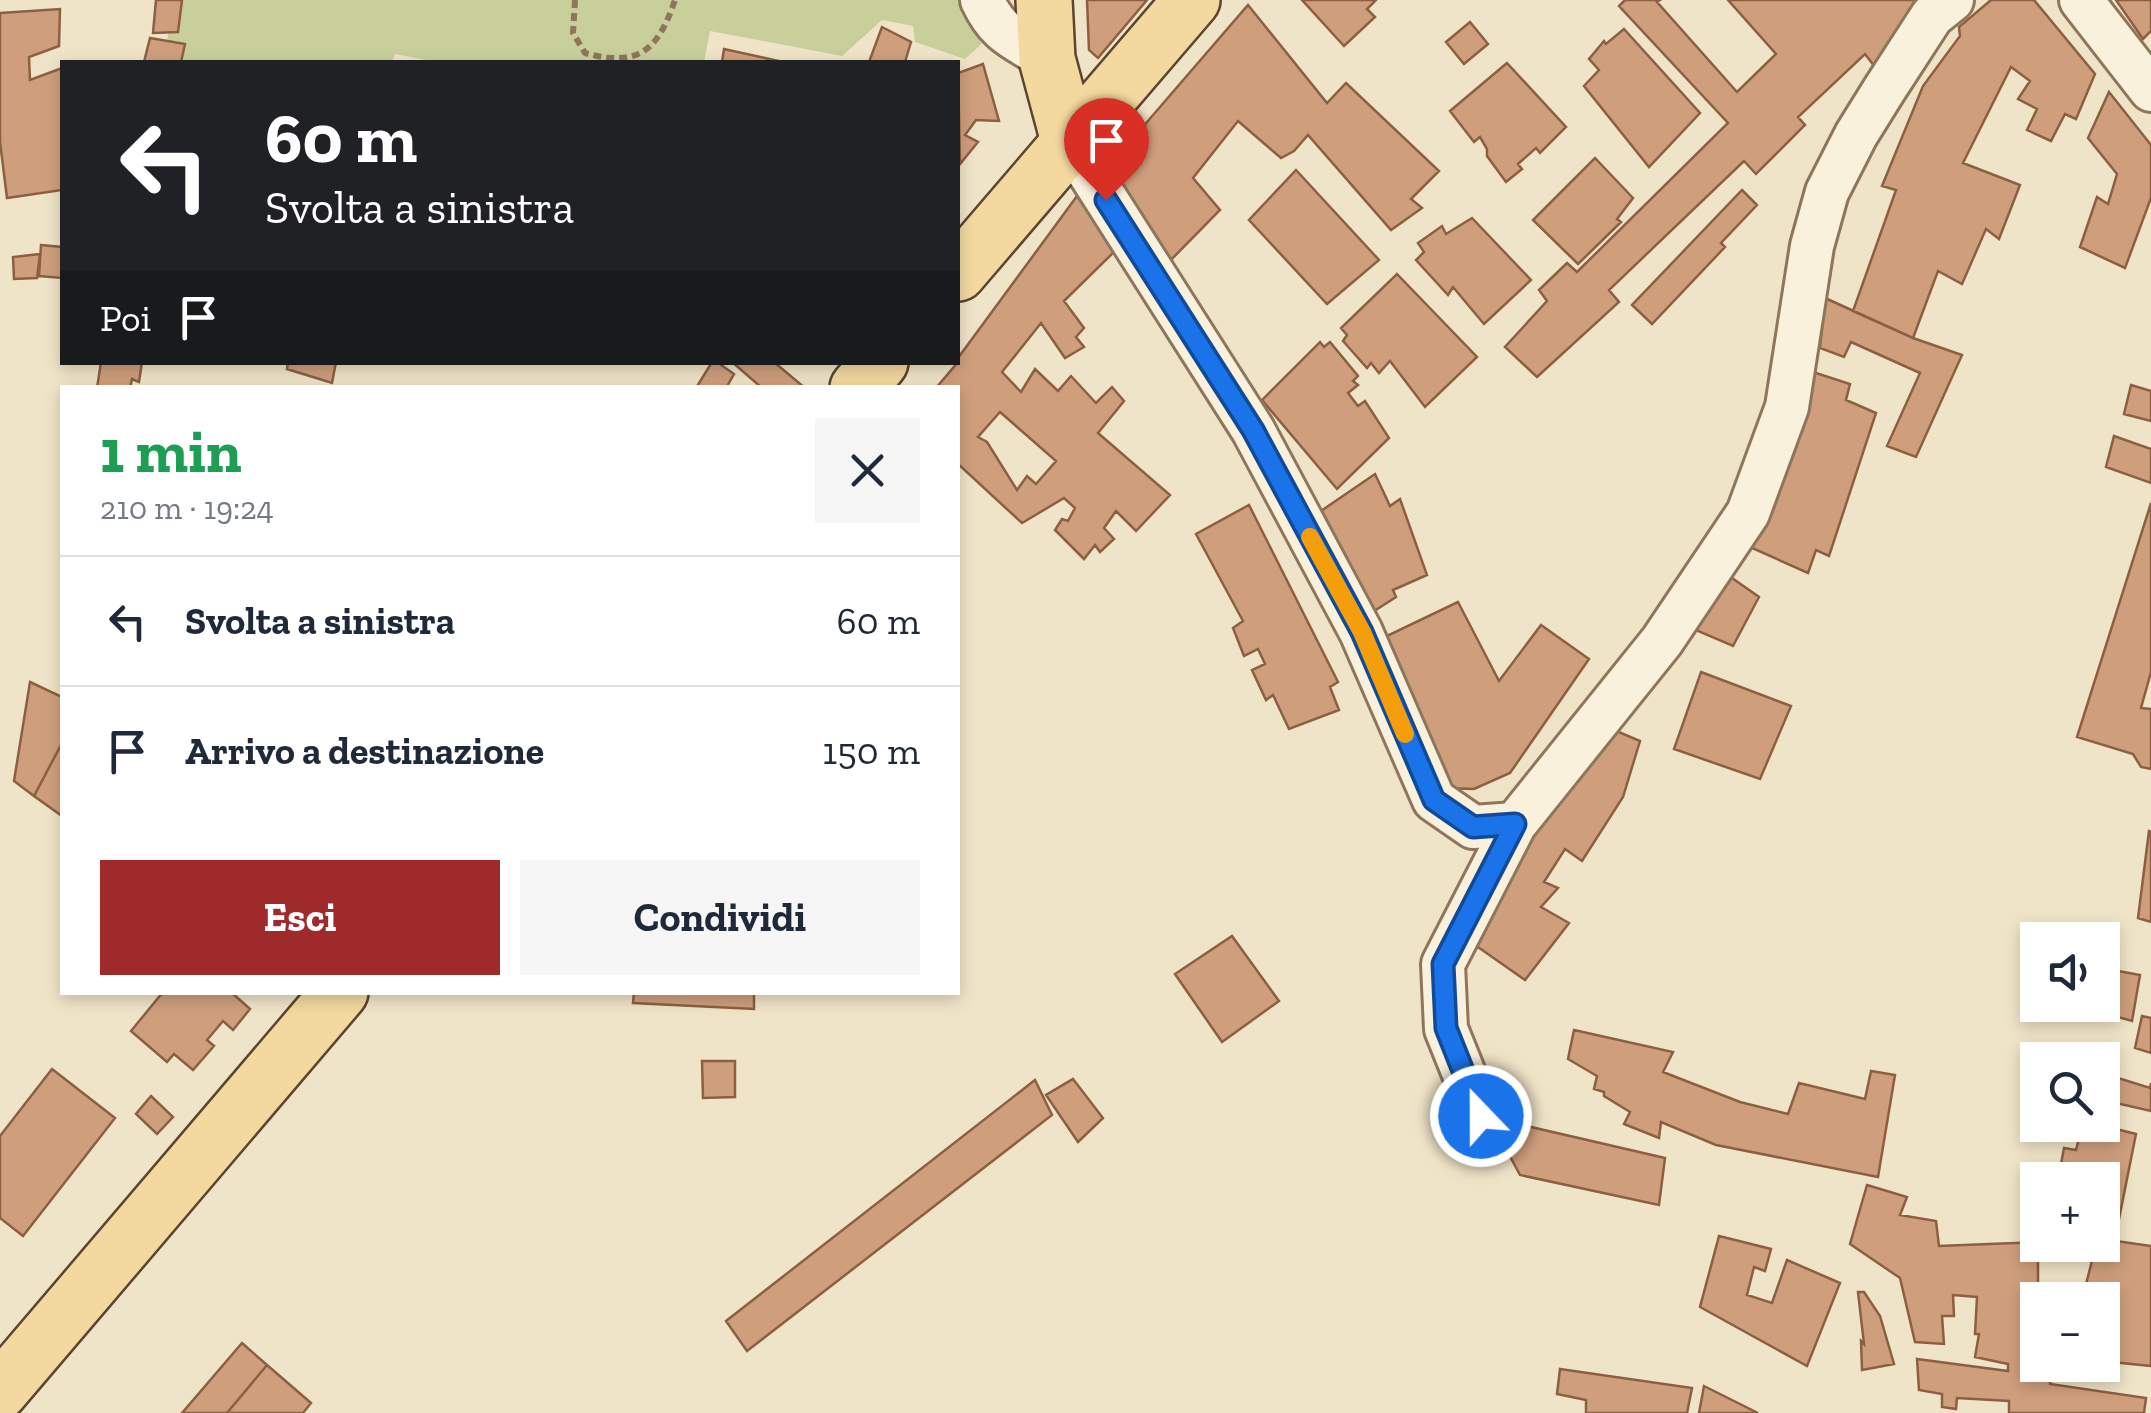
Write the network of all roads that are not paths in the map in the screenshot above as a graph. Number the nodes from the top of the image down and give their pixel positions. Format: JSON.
{"nodes":[{"id":1,"x":982,"y":0,"type":"edge"},
{"id":2,"x":1044,"y":0,"type":"edge"},
{"id":3,"x":1192,"y":0,"type":"edge"},
{"id":4,"x":1952,"y":0,"type":"edge"},
{"id":5,"x":2081,"y":0,"type":"edge"},
{"id":6,"x":1047,"y":59,"type":"junction"},
{"id":7,"x":2151,"y":90,"type":"edge"},
{"id":8,"x":1069,"y":141,"type":"junction"},
{"id":9,"x":960,"y":270,"type":"edge"},
{"id":10,"x":877,"y":365,"type":"edge"},
{"id":11,"x":861,"y":385,"type":"edge"},
{"id":12,"x":1515,"y":824,"type":"junction"},
{"id":13,"x":337,"y":995,"type":"edge"},
{"id":14,"x":1481,"y":1116,"type":"dead end"},
{"id":15,"x":0,"y":1391,"type":"edge"}],
"edges":[{"from":1,"to":6,"type":"street"},
{"from":2,"to":6,"type":"main road"},
{"from":3,"to":8,"type":"main road"},
{"from":4,"to":12,"type":"street"},
{"from":5,"to":7,"type":"street"},
{"from":6,"to":8,"type":"main road"},
{"from":8,"to":9,"type":"main road"},
{"from":8,"to":12,"type":"street"},
{"from":10,"to":11,"type":"main road"},
{"from":12,"to":14,"type":"street"},
{"from":13,"to":15,"type":"main road"}]}
